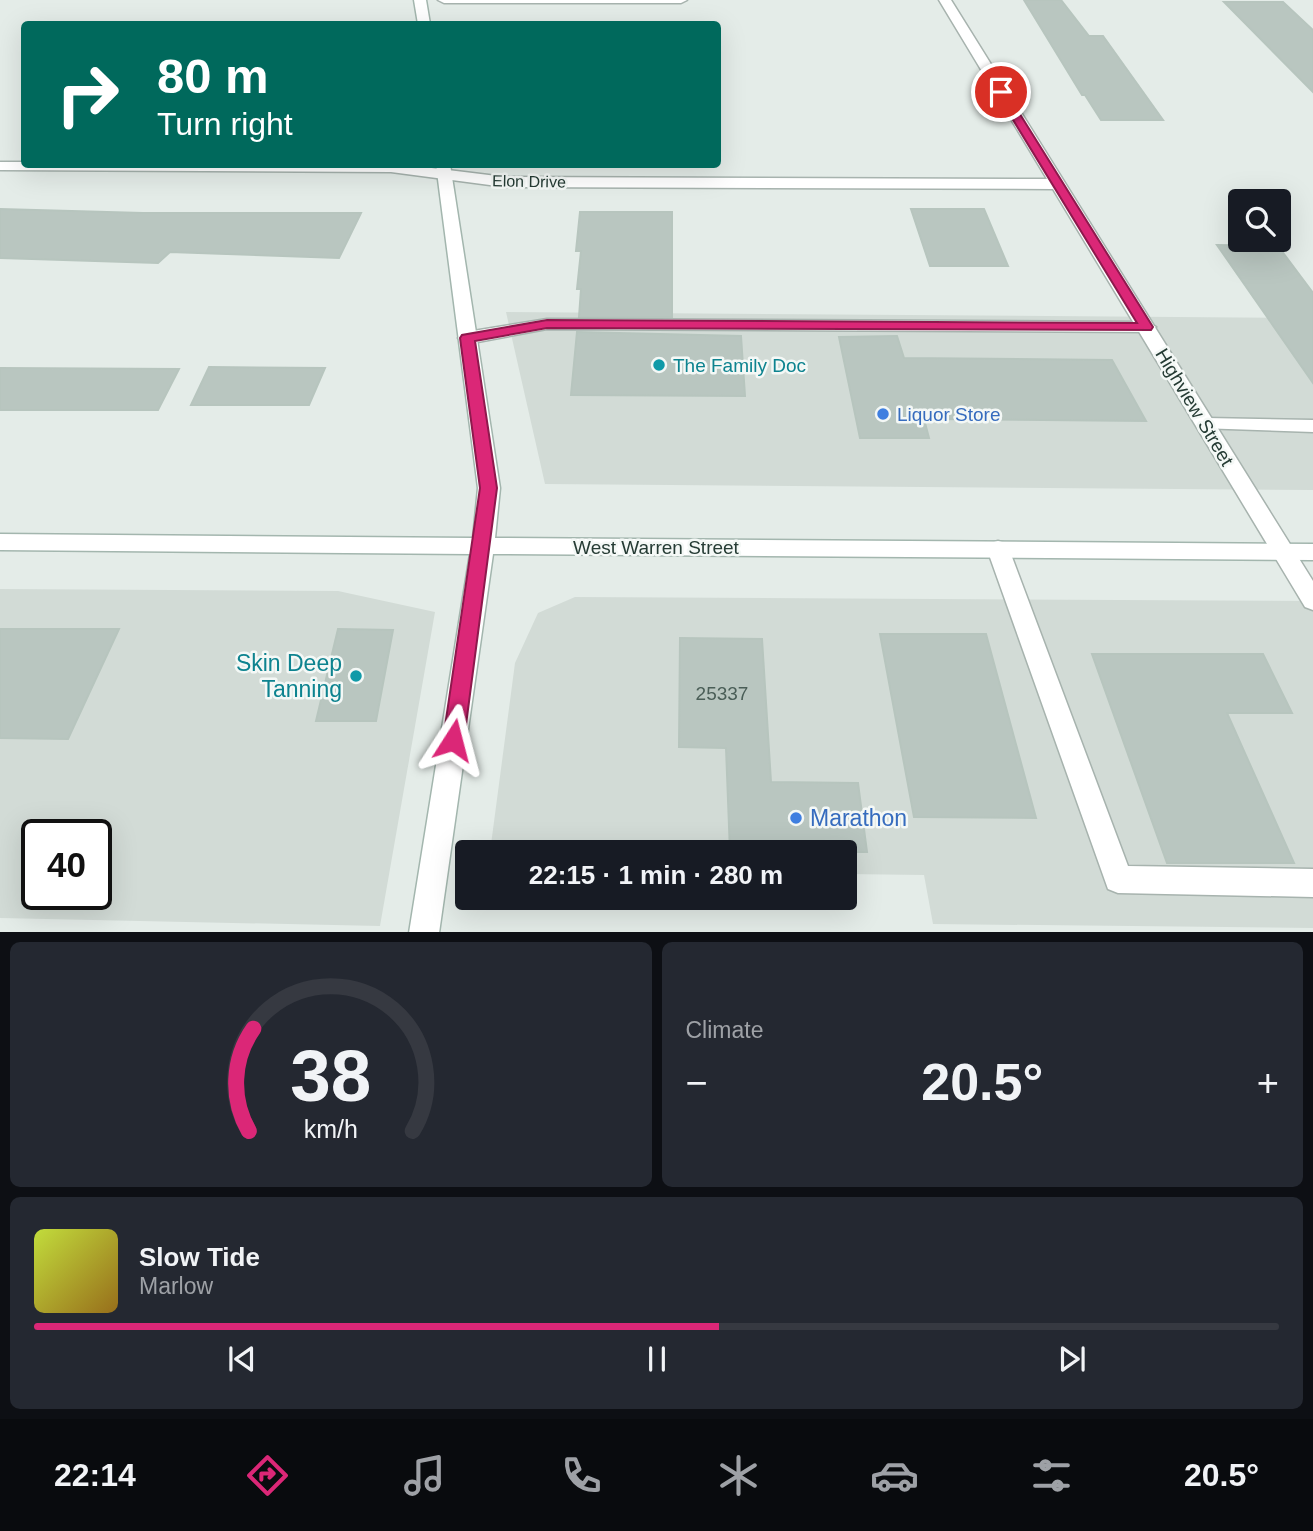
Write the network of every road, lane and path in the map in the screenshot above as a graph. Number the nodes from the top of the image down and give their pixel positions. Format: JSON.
{"nodes":[{"id":1,"x":420,"y":0,"type":"edge"},
{"id":2,"x":444,"y":0,"type":"edge"},
{"id":3,"x":681,"y":0,"type":"edge"},
{"id":4,"x":945,"y":0,"type":"edge"},
{"id":5,"x":424,"y":21,"type":"edge"},
{"id":6,"x":0,"y":166,"type":"edge"},
{"id":7,"x":21,"y":166,"type":"edge"},
{"id":8,"x":391,"y":168,"type":"edge"},
{"id":9,"x":444,"y":170,"type":"edge"},
{"id":10,"x":1058,"y":184,"type":"junction"},
{"id":11,"x":1147,"y":327,"type":"junction"},
{"id":12,"x":467,"y":338,"type":"junction"},
{"id":13,"x":1206,"y":424,"type":"junction"},
{"id":14,"x":1313,"y":426,"type":"edge"},
{"id":15,"x":0,"y":542,"type":"edge"},
{"id":16,"x":483,"y":546,"type":"junction"},
{"id":17,"x":998,"y":549,"type":"junction"},
{"id":18,"x":1281,"y":551,"type":"junction"},
{"id":19,"x":1313,"y":552,"type":"edge"},
{"id":20,"x":1313,"y":601,"type":"edge"},
{"id":21,"x":1313,"y":883,"type":"edge"},
{"id":22,"x":424,"y":932,"type":"edge"}],
"edges":[{"from":1,"to":5,"type":"street"},
{"from":2,"to":3,"type":"street"},
{"from":4,"to":10,"type":"street","name":"Highview Street"},
{"from":6,"to":7,"type":"street","name":"Elon Drive"},
{"from":8,"to":9,"type":"street","name":"Elon Drive"},
{"from":9,"to":10,"type":"street","name":"Elon Drive"},
{"from":9,"to":12,"type":"street"},
{"from":10,"to":11,"type":"street","name":"Highview Street"},
{"from":11,"to":12,"type":"street"},
{"from":11,"to":13,"type":"street","name":"Highview Street"},
{"from":12,"to":16,"type":"street"},
{"from":13,"to":14,"type":"street"},
{"from":13,"to":18,"type":"street","name":"Highview Street"},
{"from":15,"to":16,"type":"street","name":"West Warren Street"},
{"from":16,"to":17,"type":"street","name":"West Warren Street"},
{"from":16,"to":22,"type":"street"},
{"from":17,"to":18,"type":"street","name":"West Warren Street"},
{"from":17,"to":21,"type":"street"},
{"from":18,"to":19,"type":"street","name":"West Warren Street"},
{"from":18,"to":20,"type":"street","name":"Highview Street"}]}
